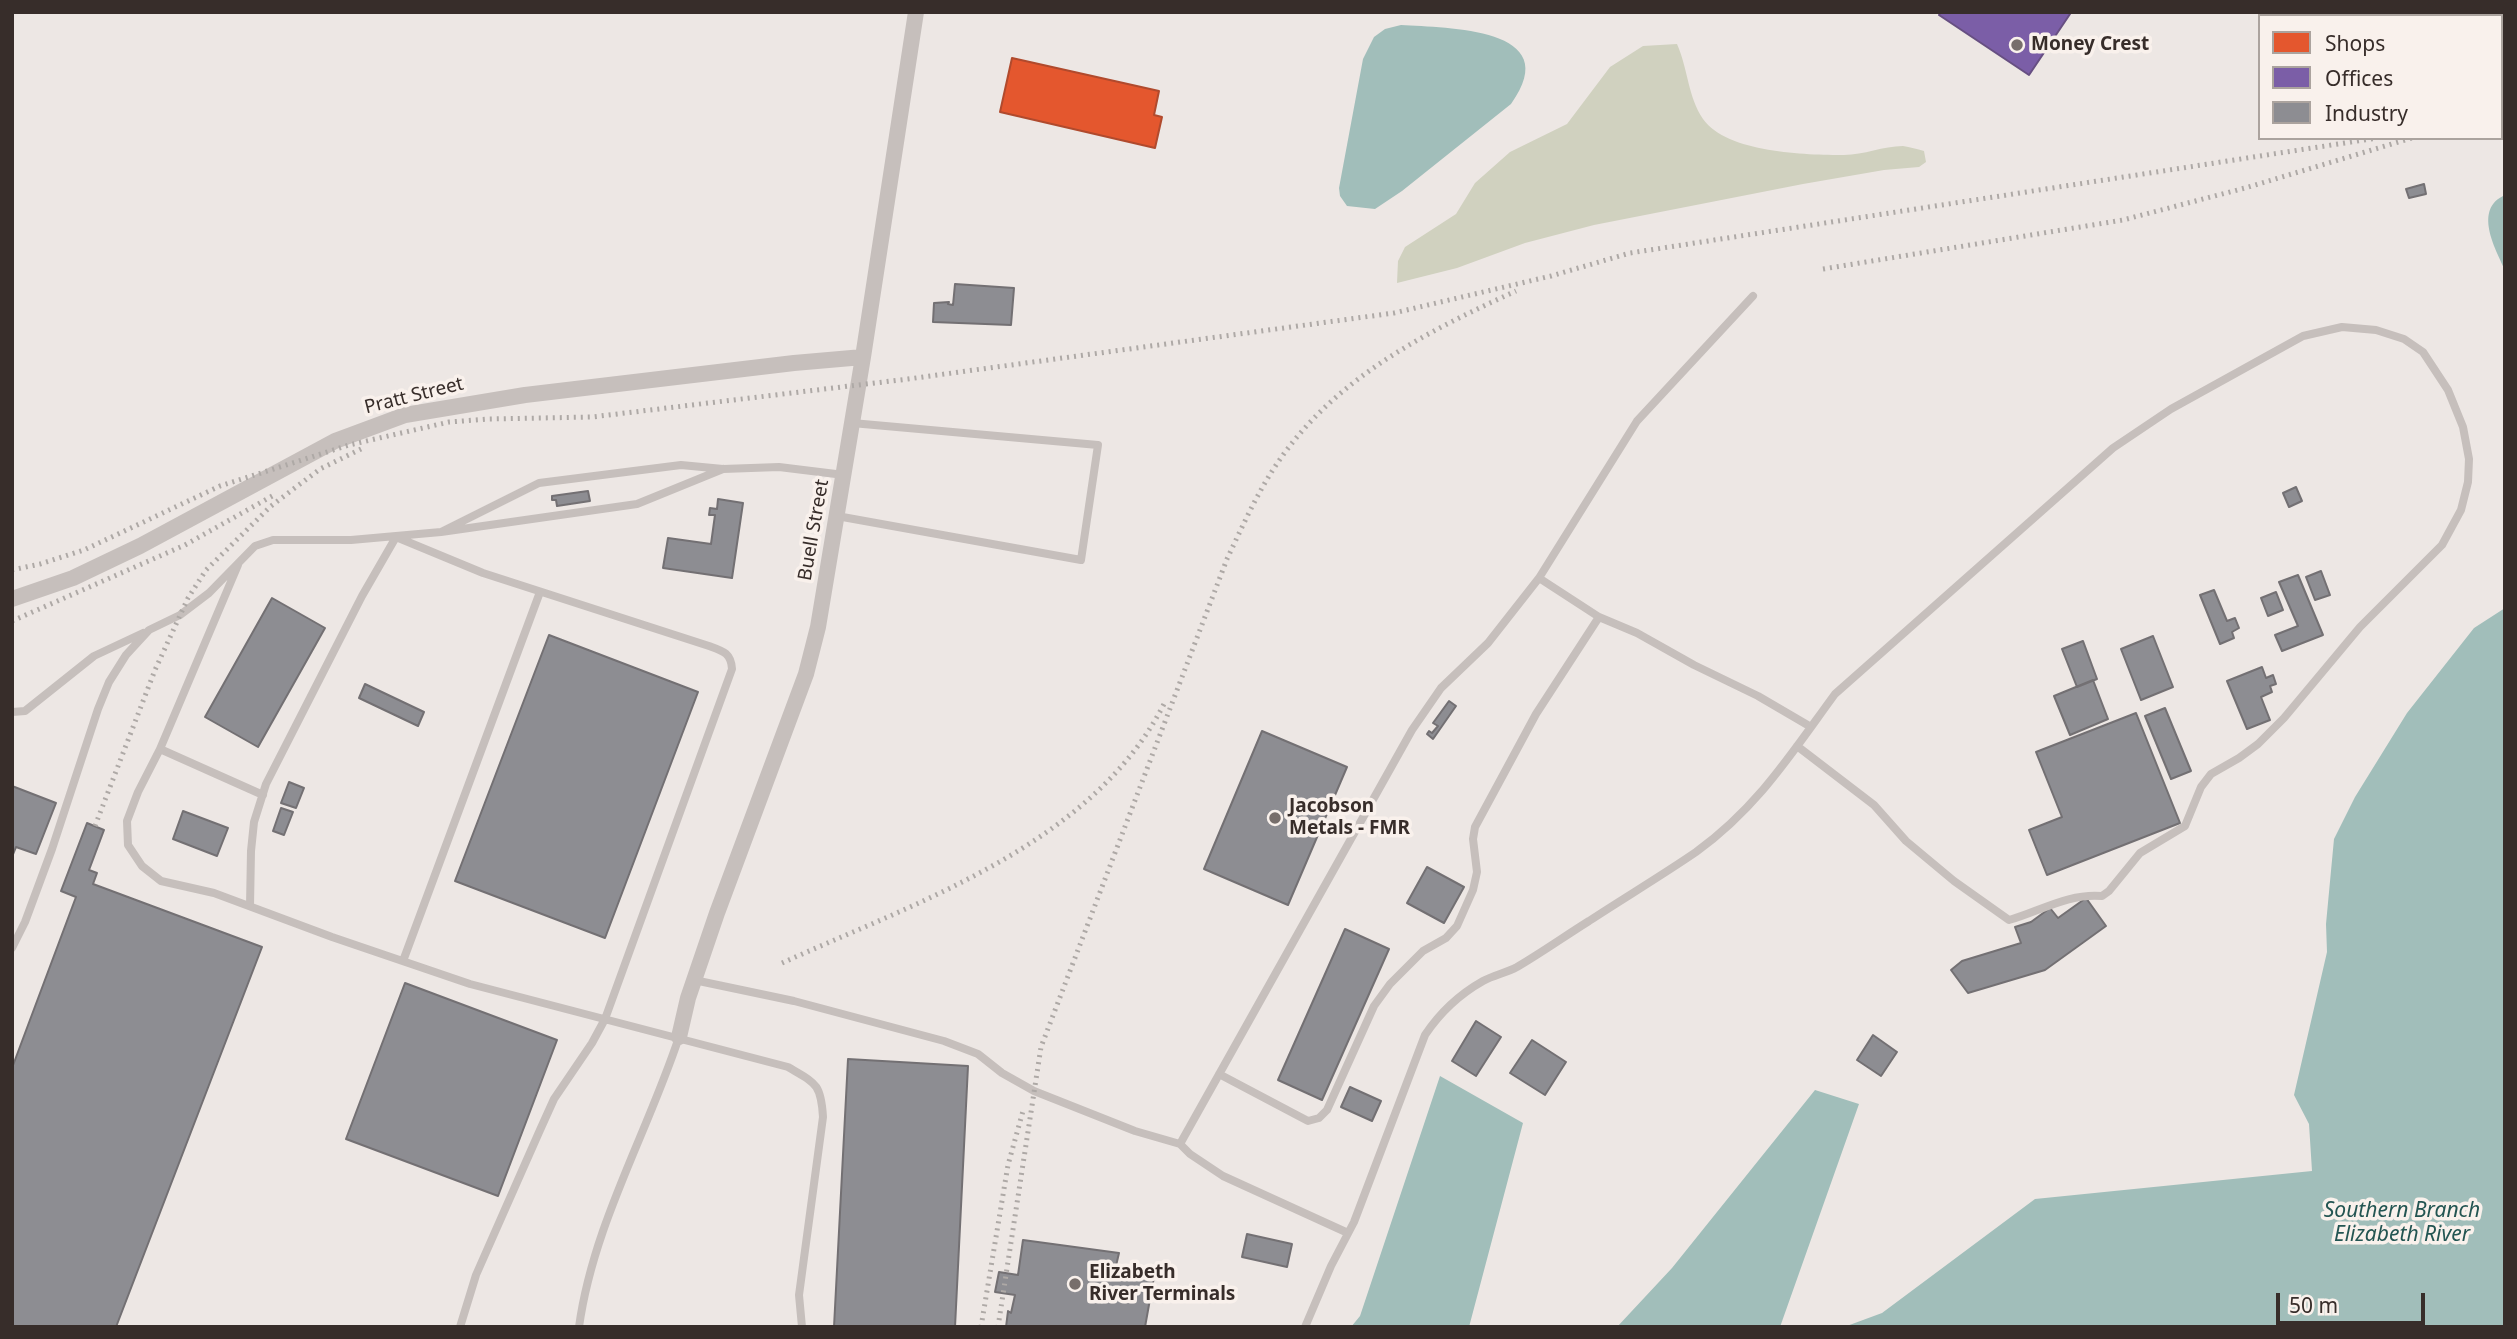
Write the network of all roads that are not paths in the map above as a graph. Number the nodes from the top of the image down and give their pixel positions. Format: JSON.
{"nodes":[{"id":1,"x":916,"y":12,"type":"edge"},
{"id":2,"x":1753,"y":296,"type":"dead end"},
{"id":3,"x":863,"y":357,"type":"junction"},
{"id":4,"x":852,"y":423,"type":"junction"},
{"id":5,"x":723,"y":469,"type":"junction"},
{"id":6,"x":844,"y":475,"type":"junction"},
{"id":7,"x":837,"y":516,"type":"junction"},
{"id":8,"x":441,"y":532,"type":"junction"},
{"id":9,"x":396,"y":537,"type":"junction"},
{"id":10,"x":239,"y":561,"type":"junction"},
{"id":11,"x":1539,"y":578,"type":"junction"},
{"id":12,"x":540,"y":592,"type":"junction"},
{"id":13,"x":12,"y":599,"type":"edge"},
{"id":14,"x":1599,"y":617,"type":"junction"},
{"id":15,"x":149,"y":630,"type":"junction"},
{"id":16,"x":12,"y":712,"type":"edge"},
{"id":17,"x":1811,"y":727,"type":"junction"},
{"id":18,"x":1797,"y":746,"type":"junction"},
{"id":19,"x":160,"y":749,"type":"junction"},
{"id":20,"x":262,"y":794,"type":"junction"},
{"id":21,"x":250,"y":906,"type":"junction"},
{"id":22,"x":12,"y":948,"type":"edge"},
{"id":23,"x":403,"y":961,"type":"junction"},
{"id":24,"x":694,"y":980,"type":"junction"},
{"id":25,"x":605,"y":1019,"type":"junction"},
{"id":26,"x":679,"y":1037,"type":"junction"},
{"id":27,"x":1219,"y":1074,"type":"junction"},
{"id":28,"x":1180,"y":1144,"type":"junction"},
{"id":29,"x":1348,"y":1233,"type":"junction"},
{"id":30,"x":460,"y":1327,"type":"edge"},
{"id":31,"x":579,"y":1327,"type":"edge"},
{"id":32,"x":802,"y":1327,"type":"edge"},
{"id":33,"x":1305,"y":1327,"type":"edge"}],
"edges":[{"from":1,"to":3,"type":"street","name":"Buell Street"},
{"from":2,"to":11,"type":"lane"},
{"from":3,"to":4,"type":"street","name":"Buell Street"},
{"from":3,"to":13,"type":"street","name":"Pratt Street"},
{"from":4,"to":6,"type":"street","name":"Buell Street"},
{"from":4,"to":7,"type":"lane"},
{"from":5,"to":6,"type":"lane"},
{"from":5,"to":8,"type":"lane"},
{"from":5,"to":8,"type":"lane"},
{"from":6,"to":7,"type":"street","name":"Buell Street"},
{"from":7,"to":24,"type":"street","name":"Buell Street"},
{"from":8,"to":9,"type":"lane"},
{"from":9,"to":10,"type":"lane"},
{"from":9,"to":12,"type":"lane"},
{"from":9,"to":20,"type":"lane"},
{"from":10,"to":15,"type":"lane"},
{"from":10,"to":19,"type":"lane"},
{"from":11,"to":14,"type":"lane"},
{"from":11,"to":27,"type":"lane"},
{"from":12,"to":23,"type":"lane"},
{"from":12,"to":25,"type":"lane"},
{"from":14,"to":17,"type":"lane"},
{"from":14,"to":27,"type":"lane"},
{"from":15,"to":16,"type":"lane"},
{"from":15,"to":22,"type":"lane"},
{"from":17,"to":18,"type":"lane"},
{"from":17,"to":18,"type":"lane"},
{"from":18,"to":29,"type":"lane"},
{"from":19,"to":20,"type":"lane"},
{"from":19,"to":21,"type":"lane"},
{"from":20,"to":21,"type":"lane"},
{"from":21,"to":23,"type":"lane"},
{"from":23,"to":25,"type":"lane"},
{"from":24,"to":26,"type":"street","name":"Buell Street"},
{"from":24,"to":28,"type":"lane"},
{"from":25,"to":26,"type":"lane"},
{"from":25,"to":30,"type":"lane"},
{"from":26,"to":31,"type":"lane"},
{"from":26,"to":32,"type":"lane"},
{"from":27,"to":28,"type":"lane"},
{"from":28,"to":29,"type":"lane"},
{"from":29,"to":33,"type":"lane"}]}
